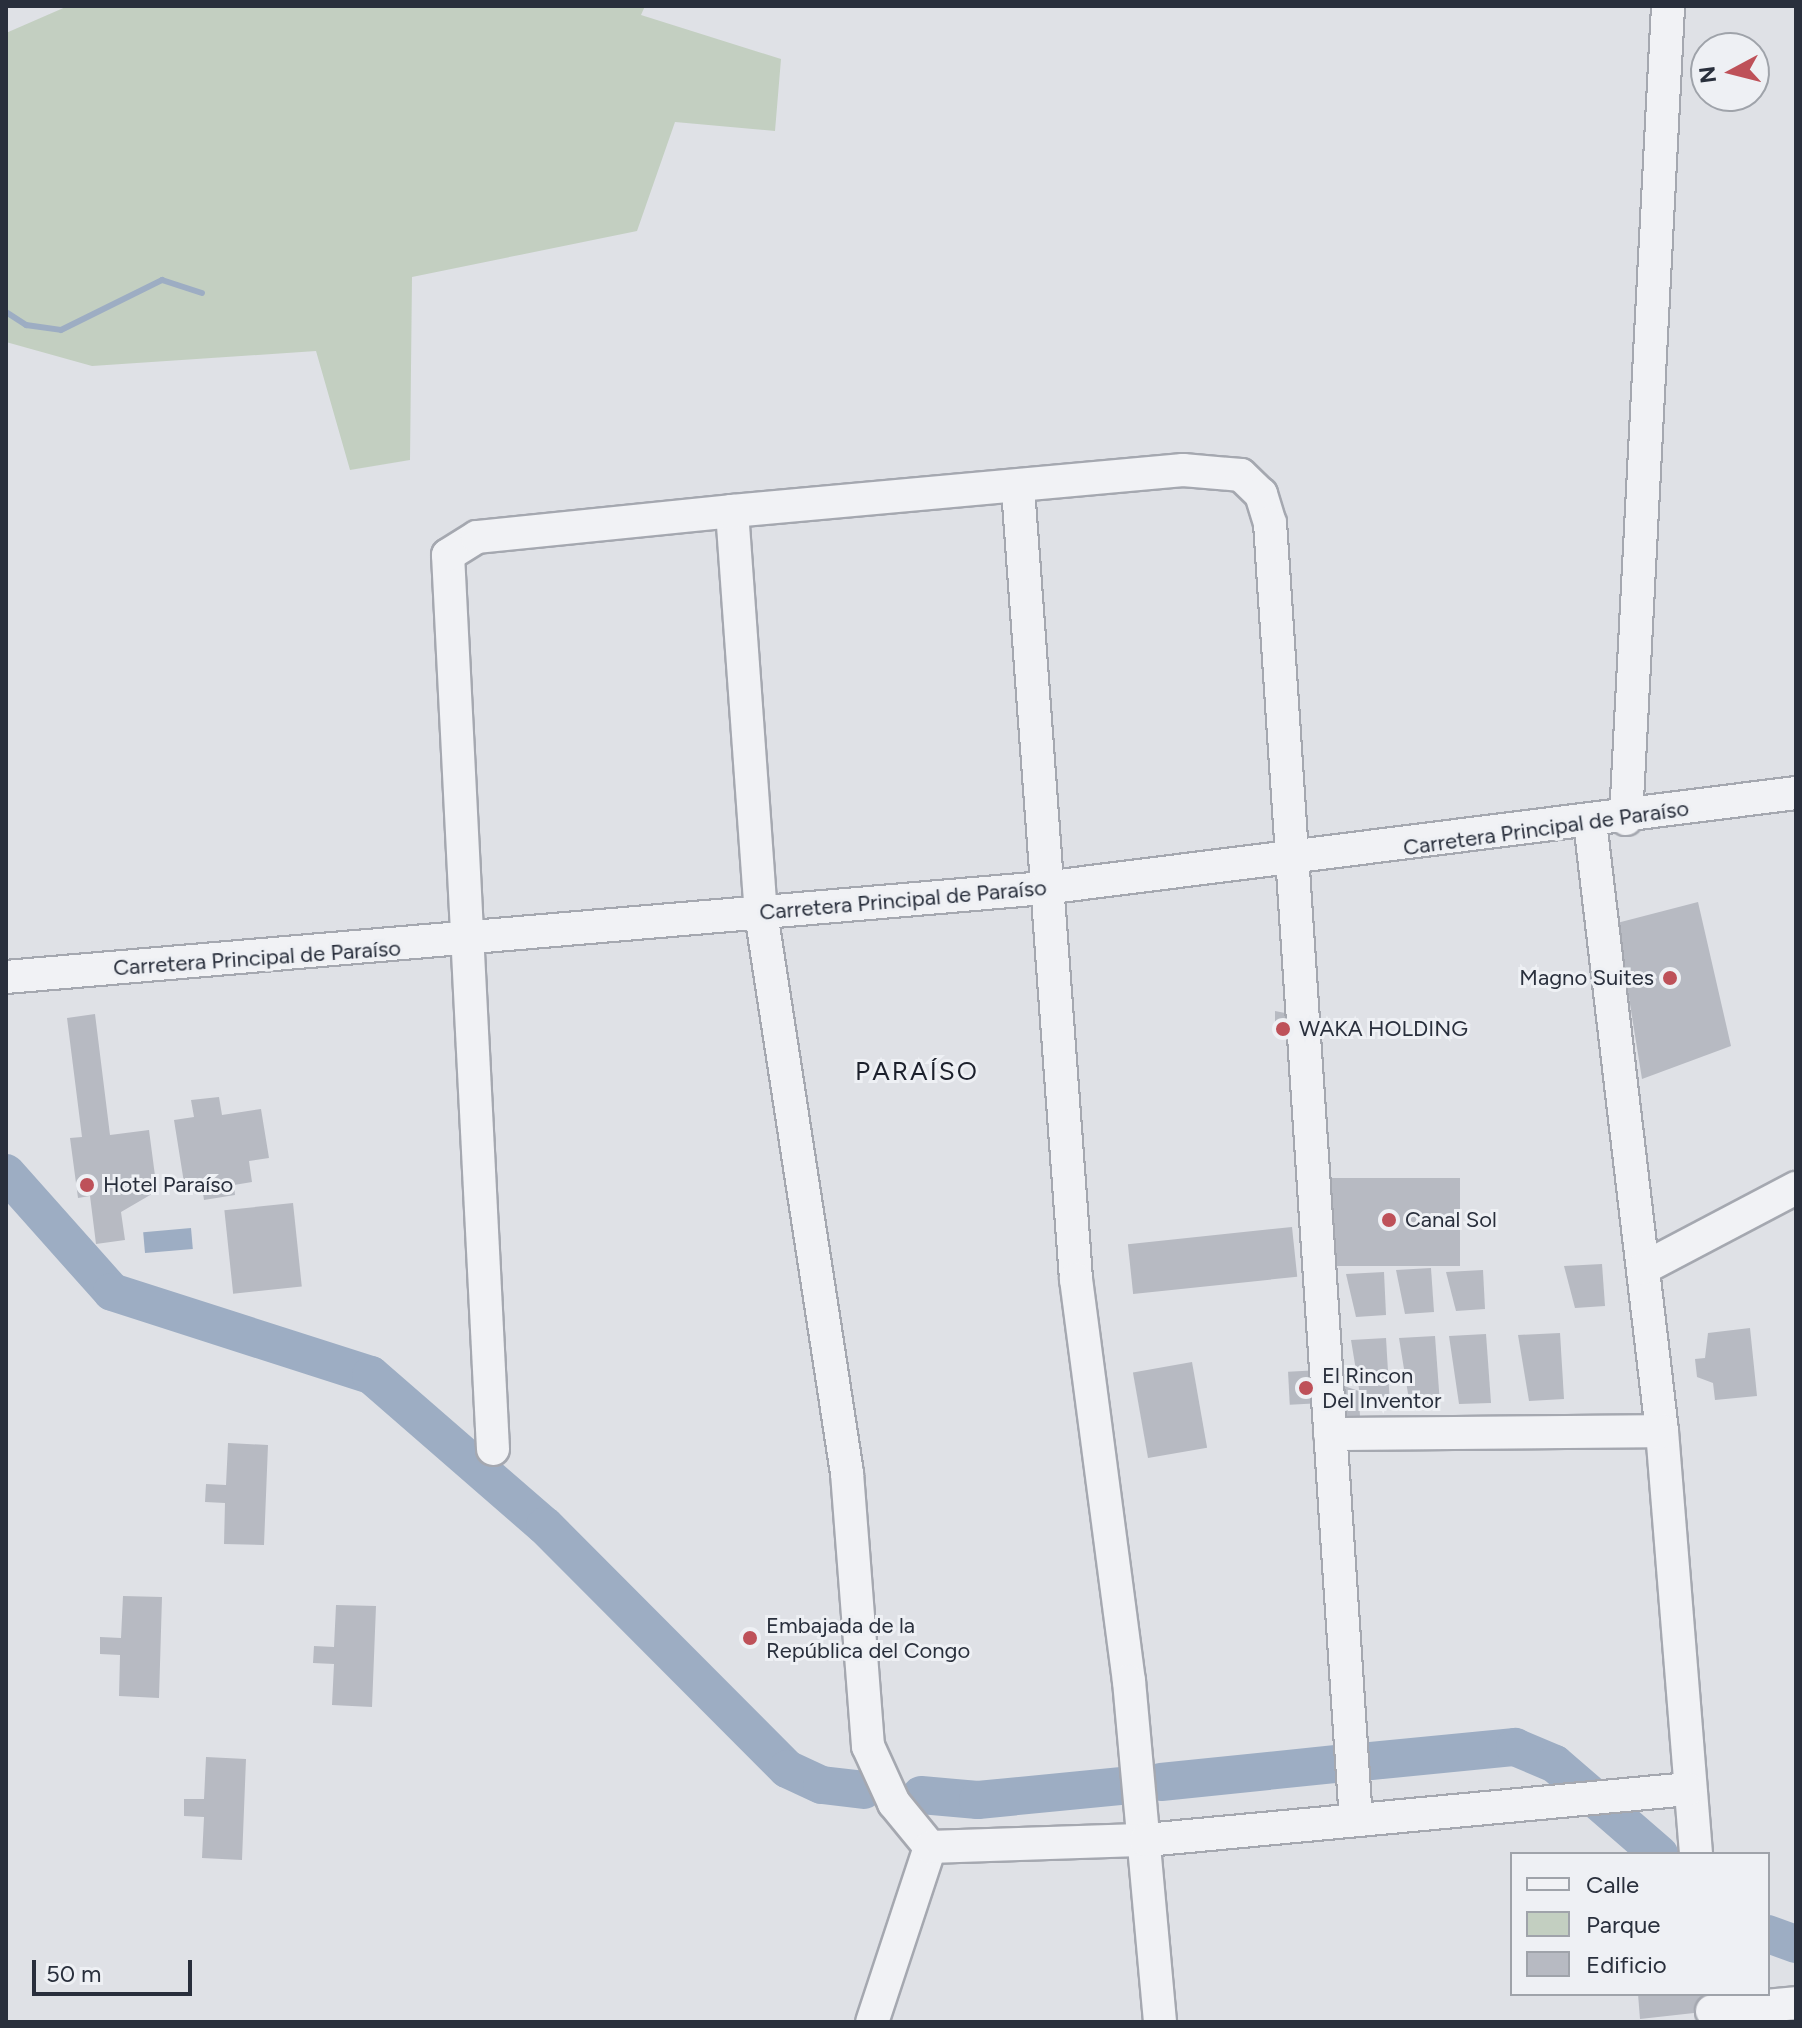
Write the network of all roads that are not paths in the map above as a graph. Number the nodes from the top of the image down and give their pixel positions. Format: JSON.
{"nodes":[{"id":1,"x":1668,"y":6,"type":"edge"},
{"id":2,"x":1018,"y":489,"type":"junction"},
{"id":3,"x":732,"y":511,"type":"junction"},
{"id":4,"x":1796,"y":793,"type":"edge"},
{"id":5,"x":1626,"y":819,"type":"junction"},
{"id":6,"x":1590,"y":822,"type":"junction"},
{"id":7,"x":1290,"y":862,"type":"junction"},
{"id":8,"x":1044,"y":888,"type":"junction"},
{"id":9,"x":761,"y":913,"type":"junction"},
{"id":10,"x":472,"y":942,"type":"junction"},
{"id":11,"x":6,"y":977,"type":"edge"},
{"id":12,"x":1796,"y":1188,"type":"edge"},
{"id":13,"x":1644,"y":1268,"type":"junction"},
{"id":14,"x":1662,"y":1431,"type":"junction"},
{"id":15,"x":1330,"y":1434,"type":"junction"},
{"id":16,"x":493,"y":1449,"type":"dead end"},
{"id":17,"x":1689,"y":1789,"type":"junction"},
{"id":18,"x":1356,"y":1820,"type":"junction"},
{"id":19,"x":1146,"y":1840,"type":"junction"},
{"id":20,"x":930,"y":1847,"type":"junction"},
{"id":21,"x":1696,"y":1852,"type":"edge"},
{"id":22,"x":1796,"y":2003,"type":"edge"},
{"id":23,"x":1712,"y":2009,"type":"edge"},
{"id":24,"x":872,"y":2022,"type":"edge"},
{"id":25,"x":1160,"y":2022,"type":"edge"}],
"edges":[{"from":1,"to":5,"type":"street"},
{"from":2,"to":3,"type":"street"},
{"from":2,"to":7,"type":"street"},
{"from":2,"to":8,"type":"street"},
{"from":3,"to":9,"type":"street"},
{"from":3,"to":10,"type":"street"},
{"from":4,"to":5,"type":"street","name":"Carretera Principal de Paraíso"},
{"from":5,"to":6,"type":"street","name":"Carretera Principal de Paraíso"},
{"from":6,"to":7,"type":"street","name":"Carretera Principal de Paraíso"},
{"from":6,"to":13,"type":"street"},
{"from":7,"to":8,"type":"street","name":"Carretera Principal de Paraíso"},
{"from":7,"to":15,"type":"street"},
{"from":8,"to":9,"type":"street","name":"Carretera Principal de Paraíso"},
{"from":8,"to":19,"type":"street"},
{"from":9,"to":10,"type":"street","name":"Carretera Principal de Paraíso"},
{"from":9,"to":20,"type":"street"},
{"from":10,"to":11,"type":"street","name":"Carretera Principal de Paraíso"},
{"from":10,"to":16,"type":"street"},
{"from":12,"to":13,"type":"street"},
{"from":13,"to":14,"type":"street"},
{"from":14,"to":15,"type":"street"},
{"from":14,"to":17,"type":"street"},
{"from":15,"to":18,"type":"street"},
{"from":17,"to":18,"type":"street"},
{"from":17,"to":21,"type":"street"},
{"from":18,"to":19,"type":"street"},
{"from":19,"to":20,"type":"street"},
{"from":19,"to":25,"type":"street"},
{"from":20,"to":24,"type":"street"},
{"from":22,"to":23,"type":"street"}]}
